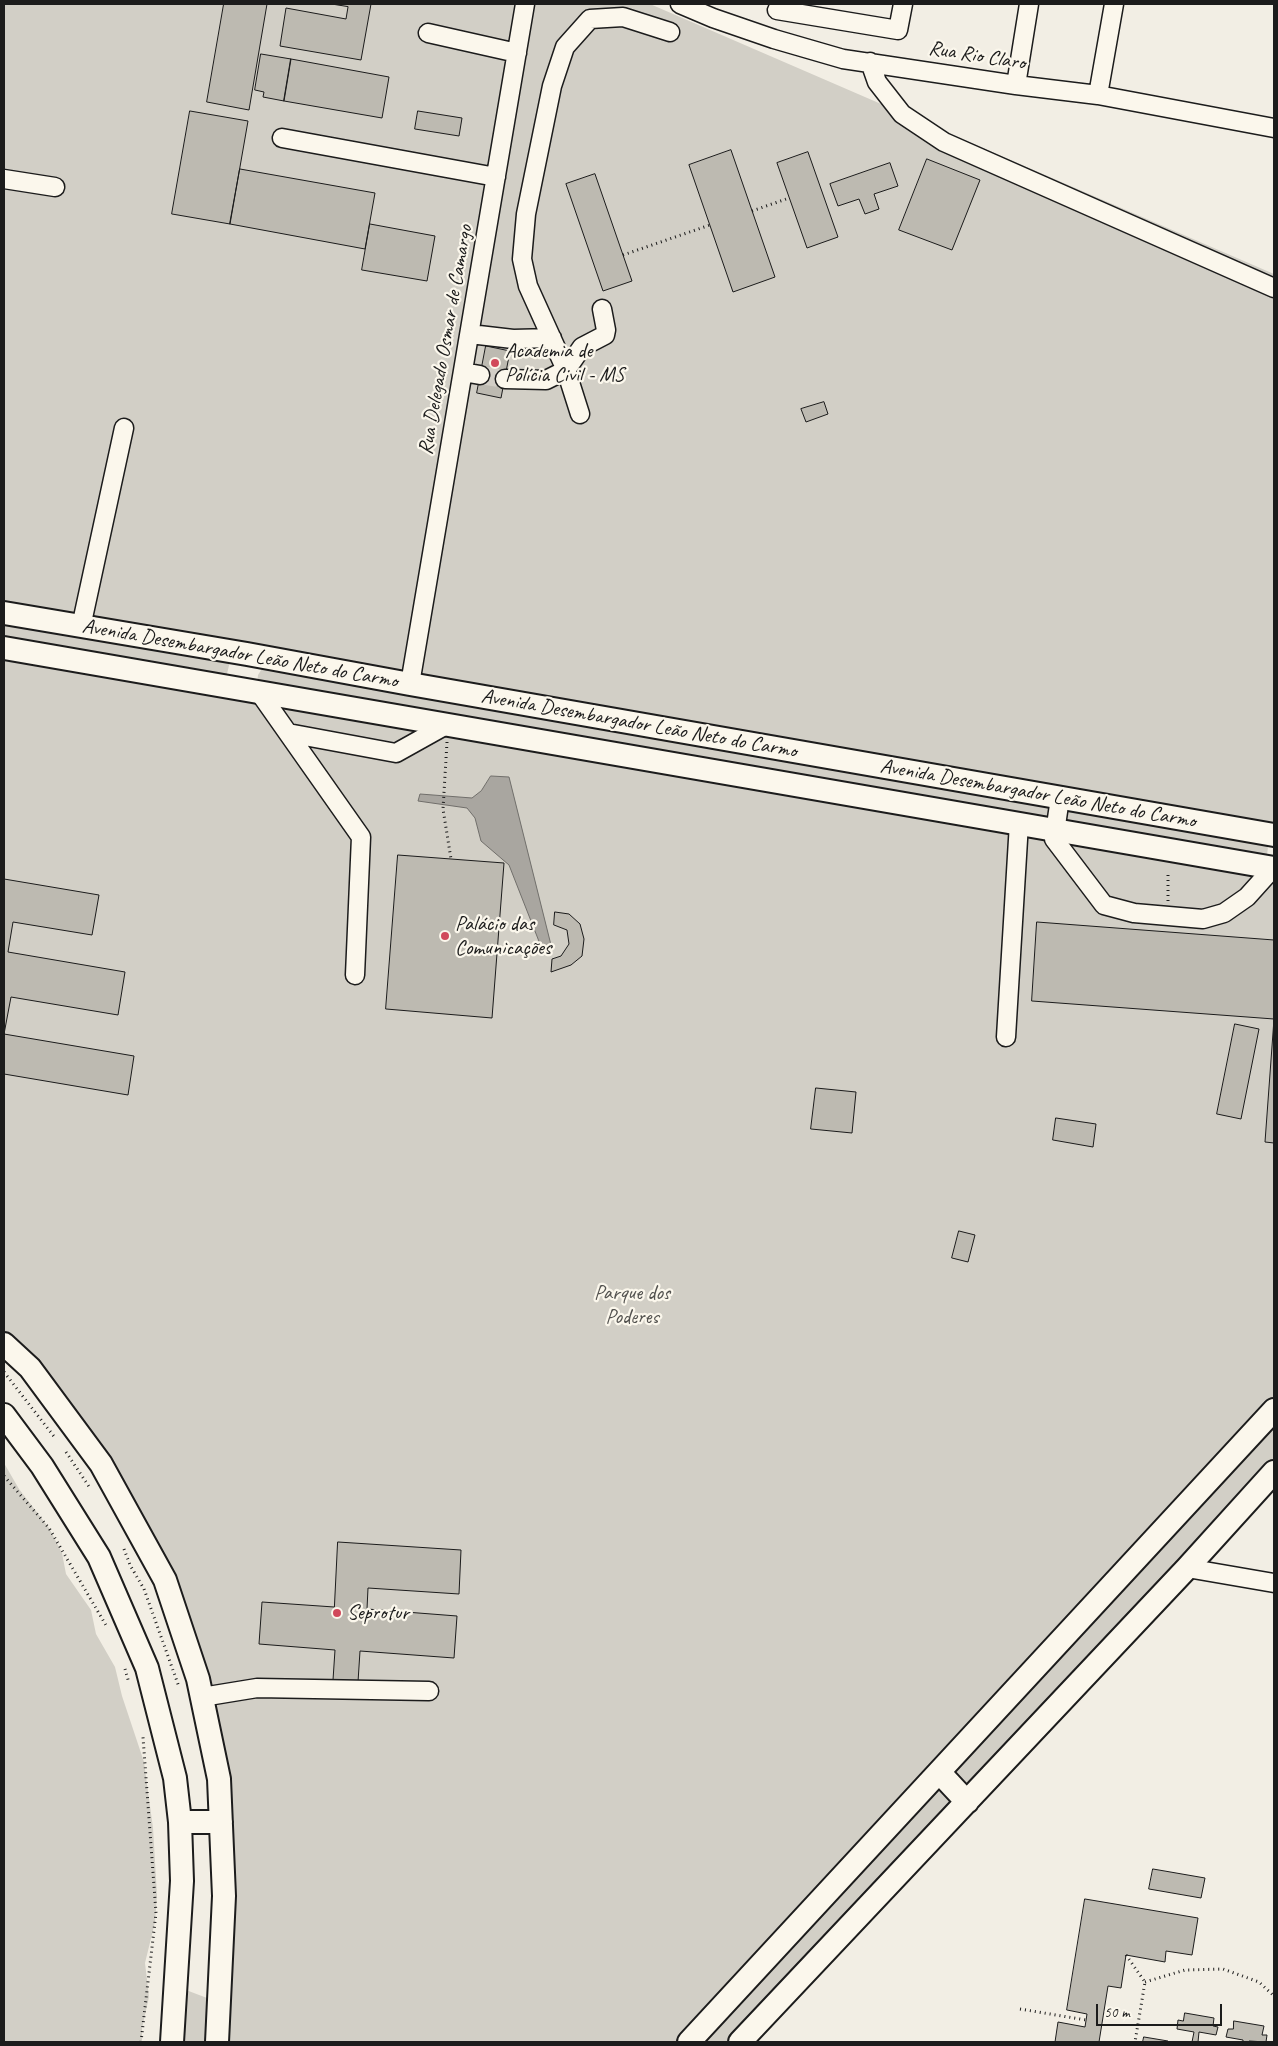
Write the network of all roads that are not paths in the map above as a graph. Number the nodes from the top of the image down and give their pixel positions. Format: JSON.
{"nodes":[{"id":1,"x":525,"y":4,"type":"edge"},
{"id":2,"x":680,"y":4,"type":"edge"},
{"id":3,"x":902,"y":4,"type":"edge"},
{"id":4,"x":1029,"y":4,"type":"edge"},
{"id":5,"x":1114,"y":4,"type":"edge"},
{"id":6,"x":777,"y":7,"type":"edge"},
{"id":7,"x":670,"y":32,"type":"dead end"},
{"id":8,"x":428,"y":33,"type":"dead end"},
{"id":9,"x":774,"y":39,"type":"junction"},
{"id":10,"x":517,"y":53,"type":"junction"},
{"id":11,"x":870,"y":62,"type":"junction"},
{"id":12,"x":1016,"y":86,"type":"junction"},
{"id":13,"x":1098,"y":95,"type":"junction"},
{"id":14,"x":1274,"y":128,"type":"edge"},
{"id":15,"x":282,"y":138,"type":"dead end"},
{"id":16,"x":496,"y":177,"type":"junction"},
{"id":17,"x":4,"y":179,"type":"edge"},
{"id":18,"x":55,"y":187,"type":"dead end"},
{"id":19,"x":1274,"y":288,"type":"edge"},
{"id":20,"x":602,"y":309,"type":"dead end"},
{"id":21,"x":470,"y":334,"type":"junction"},
{"id":22,"x":552,"y":338,"type":"junction"},
{"id":23,"x":566,"y":370,"type":"junction"},
{"id":24,"x":463,"y":372,"type":"junction"},
{"id":25,"x":480,"y":375,"type":"tunnel mouth"},
{"id":26,"x":505,"y":379,"type":"tunnel mouth"},
{"id":27,"x":580,"y":414,"type":"dead end"},
{"id":28,"x":124,"y":428,"type":"dead end"},
{"id":29,"x":4,"y":613,"type":"edge"},
{"id":30,"x":81,"y":627,"type":"junction"},
{"id":31,"x":4,"y":648,"type":"edge"},
{"id":32,"x":247,"y":654,"type":"junction"},
{"id":33,"x":410,"y":684,"type":"junction"},
{"id":34,"x":250,"y":690,"type":"junction"},
{"id":35,"x":448,"y":724,"type":"junction"},
{"id":36,"x":288,"y":733,"type":"junction"},
{"id":37,"x":1060,"y":798,"type":"junction"},
{"id":38,"x":1019,"y":823,"type":"junction"},
{"id":39,"x":1055,"y":829,"type":"junction"},
{"id":40,"x":1274,"y":835,"type":"edge"},
{"id":41,"x":1274,"y":868,"type":"edge"},
{"id":42,"x":354,"y":975,"type":"dead end"},
{"id":43,"x":1006,"y":1037,"type":"dead end"},
{"id":44,"x":4,"y":1344,"type":"edge"},
{"id":45,"x":1274,"y":1410,"type":"edge"},
{"id":46,"x":4,"y":1415,"type":"edge"},
{"id":47,"x":1274,"y":1472,"type":"edge"},
{"id":48,"x":1187,"y":1568,"type":"junction"},
{"id":49,"x":1274,"y":1583,"type":"edge"},
{"id":50,"x":429,"y":1691,"type":"dead end"},
{"id":51,"x":202,"y":1698,"type":"junction"},
{"id":52,"x":939,"y":1772,"type":"junction"},
{"id":53,"x":967,"y":1802,"type":"junction"},
{"id":54,"x":180,"y":1822,"type":"junction"},
{"id":55,"x":221,"y":1822,"type":"junction"},
{"id":56,"x":744,"y":2040,"type":"edge"},
{"id":57,"x":172,"y":2042,"type":"edge"},
{"id":58,"x":217,"y":2042,"type":"edge"},
{"id":59,"x":689,"y":2042,"type":"edge"}],
"edges":[{"from":1,"to":10,"type":"street","name":"Rua Delegado Osmar de Camargo"},
{"from":2,"to":9,"type":"street","name":"Rua Rio Claro"},
{"from":3,"to":6,"type":"street"},
{"from":4,"to":12,"type":"street"},
{"from":5,"to":13,"type":"street"},
{"from":6,"to":9,"type":"street"},
{"from":7,"to":22,"type":"street"},
{"from":8,"to":10,"type":"street"},
{"from":9,"to":11,"type":"street","name":"Rua Rio Claro"},
{"from":10,"to":16,"type":"street","name":"Rua Delegado Osmar de Camargo"},
{"from":11,"to":12,"type":"street","name":"Rua Rio Claro"},
{"from":11,"to":19,"type":"street"},
{"from":12,"to":13,"type":"street","name":"Rua Rio Claro"},
{"from":13,"to":14,"type":"street","name":"Rua Rio Claro"},
{"from":15,"to":16,"type":"street"},
{"from":16,"to":21,"type":"street","name":"Rua Delegado Osmar de Camargo"},
{"from":17,"to":18,"type":"street"},
{"from":20,"to":23,"type":"street"},
{"from":21,"to":22,"type":"street"},
{"from":21,"to":24,"type":"street","name":"Rua Delegado Osmar de Camargo"},
{"from":22,"to":23,"type":"street"},
{"from":23,"to":26,"type":"street"},
{"from":23,"to":27,"type":"street"},
{"from":24,"to":25,"type":"street"},
{"from":24,"to":33,"type":"street","name":"Rua Delegado Osmar de Camargo"},
{"from":28,"to":30,"type":"street"},
{"from":29,"to":30,"type":"main road","name":"Avenida Desembargador Leão Neto do Carmo"},
{"from":30,"to":32,"type":"main road","name":"Avenida Desembargador Leão Neto do Carmo"},
{"from":31,"to":34,"type":"main road","name":"Avenida Desembargador Leão Neto do Carmo"},
{"from":32,"to":33,"type":"main road","name":"Avenida Desembargador Leão Neto do Carmo"},
{"from":32,"to":34,"type":"main road"},
{"from":33,"to":37,"type":"main road","name":"Avenida Desembargador Leão Neto do Carmo"},
{"from":34,"to":35,"type":"main road","name":"Avenida Desembargador Leão Neto do Carmo"},
{"from":34,"to":36,"type":"street"},
{"from":35,"to":36,"type":"street"},
{"from":35,"to":38,"type":"main road","name":"Avenida Desembargador Leão Neto do Carmo"},
{"from":36,"to":42,"type":"street"},
{"from":37,"to":39,"type":"street"},
{"from":37,"to":40,"type":"main road","name":"Avenida Desembargador Leão Neto do Carmo"},
{"from":38,"to":39,"type":"main road","name":"Avenida Desembargador Leão Neto do Carmo"},
{"from":38,"to":43,"type":"street"},
{"from":39,"to":41,"type":"main road","name":"Avenida Desembargador Leão Neto do Carmo"},
{"from":39,"to":41,"type":"street"},
{"from":44,"to":51,"type":"main road"},
{"from":45,"to":52,"type":"main road"},
{"from":46,"to":54,"type":"main road"},
{"from":47,"to":48,"type":"main road"},
{"from":48,"to":49,"type":"street"},
{"from":48,"to":53,"type":"main road"},
{"from":50,"to":51,"type":"street"},
{"from":51,"to":55,"type":"main road"},
{"from":52,"to":53,"type":"main road"},
{"from":52,"to":59,"type":"main road"},
{"from":53,"to":56,"type":"main road"},
{"from":54,"to":55,"type":"main road"},
{"from":54,"to":57,"type":"main road"},
{"from":55,"to":58,"type":"main road"}]}
